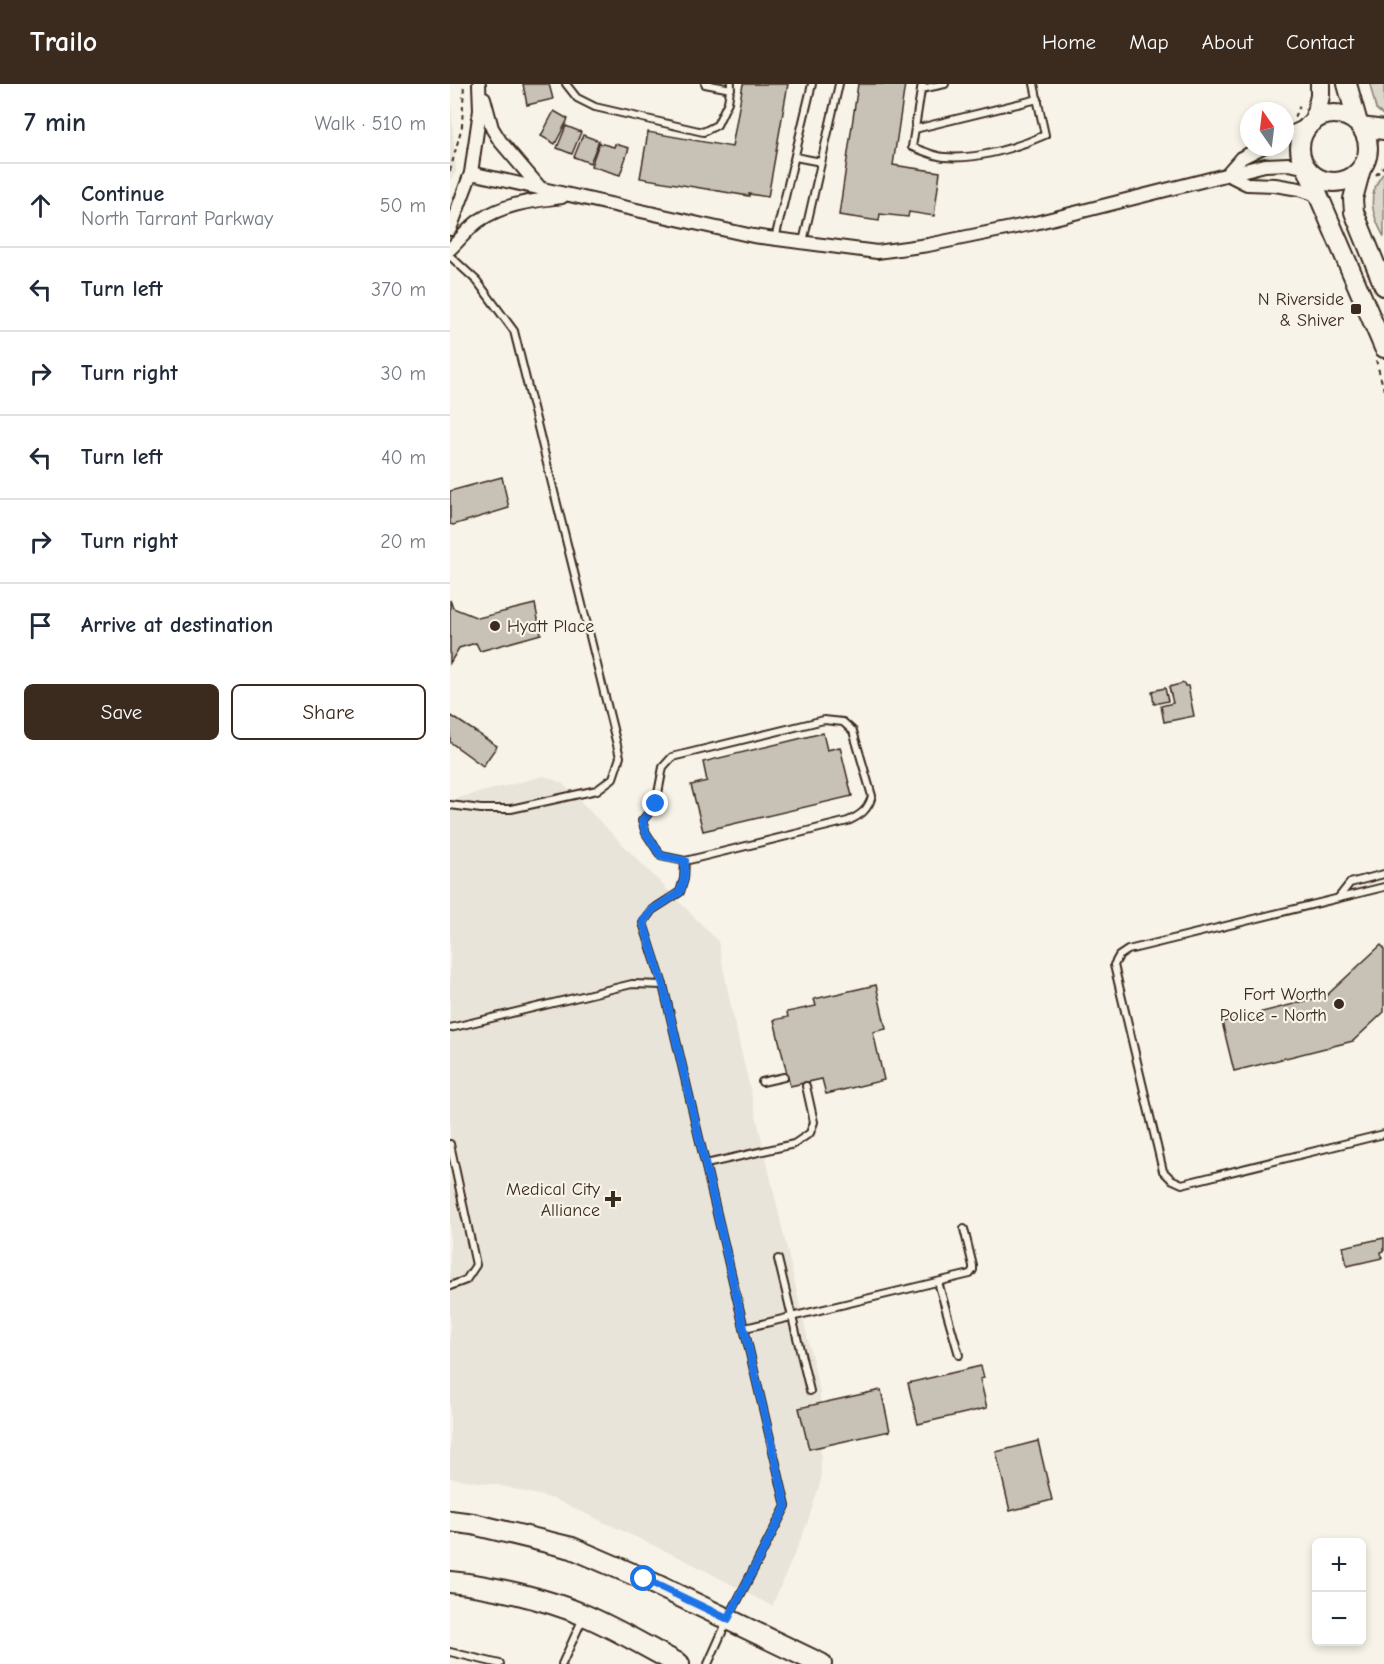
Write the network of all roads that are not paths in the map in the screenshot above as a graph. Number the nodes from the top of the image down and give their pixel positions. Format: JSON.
{"nodes":[{"id":1,"x":479,"y":84,"type":"edge"},
{"id":2,"x":566,"y":84,"type":"edge"},
{"id":3,"x":705,"y":84,"type":"edge"},
{"id":4,"x":812,"y":84,"type":"edge"},
{"id":5,"x":839,"y":84,"type":"edge"},
{"id":6,"x":945,"y":84,"type":"edge"},
{"id":7,"x":1034,"y":84,"type":"edge"},
{"id":8,"x":1320,"y":84,"type":"edge"},
{"id":9,"x":1347,"y":84,"type":"edge"},
{"id":10,"x":731,"y":86,"type":"edge"},
{"id":11,"x":921,"y":87,"type":"edge"},
{"id":12,"x":1038,"y":99,"type":"junction"},
{"id":13,"x":1312,"y":123,"type":"junction"},
{"id":14,"x":1359,"y":125,"type":"junction"},
{"id":15,"x":915,"y":129,"type":"junction"},
{"id":16,"x":1384,"y":130,"type":"edge"},
{"id":17,"x":1294,"y":132,"type":"edge"},
{"id":18,"x":1384,"y":150,"type":"edge"},
{"id":19,"x":1244,"y":156,"type":"edge"},
{"id":20,"x":795,"y":157,"type":"junction"},
{"id":21,"x":821,"y":162,"type":"junction"},
{"id":22,"x":1307,"y":168,"type":"junction"},
{"id":23,"x":1366,"y":171,"type":"junction"},
{"id":24,"x":471,"y":173,"type":"junction"},
{"id":25,"x":1227,"y":174,"type":"junction"},
{"id":26,"x":541,"y":189,"type":"junction"},
{"id":27,"x":570,"y":196,"type":"junction"},
{"id":28,"x":1320,"y":196,"type":"junction"},
{"id":29,"x":450,"y":230,"type":"edge"},
{"id":30,"x":775,"y":239,"type":"junction"},
{"id":31,"x":803,"y":243,"type":"junction"},
{"id":32,"x":450,"y":249,"type":"edge"},
{"id":33,"x":450,"y":256,"type":"edge"},
{"id":34,"x":1384,"y":286,"type":"edge"},
{"id":35,"x":1384,"y":348,"type":"edge"},
{"id":36,"x":450,"y":805,"type":"edge"},
{"id":37,"x":685,"y":861,"type":"junction"},
{"id":38,"x":1384,"y":874,"type":"edge"},
{"id":39,"x":1384,"y":886,"type":"edge"},
{"id":40,"x":1339,"y":898,"type":"junction"},
{"id":41,"x":663,"y":985,"type":"junction"},
{"id":42,"x":450,"y":1028,"type":"edge"},
{"id":43,"x":784,"y":1077,"type":"dead end"},
{"id":44,"x":762,"y":1082,"type":"dead end"},
{"id":45,"x":806,"y":1086,"type":"dead end"},
{"id":46,"x":1384,"y":1134,"type":"edge"},
{"id":47,"x":450,"y":1144,"type":"edge"},
{"id":48,"x":706,"y":1164,"type":"junction"},
{"id":49,"x":964,"y":1229,"type":"dead end"},
{"id":50,"x":778,"y":1259,"type":"dead end"},
{"id":51,"x":938,"y":1282,"type":"junction"},
{"id":52,"x":450,"y":1286,"type":"edge"},
{"id":53,"x":792,"y":1317,"type":"junction"},
{"id":54,"x":744,"y":1328,"type":"junction"},
{"id":55,"x":958,"y":1355,"type":"dead end"},
{"id":56,"x":810,"y":1391,"type":"dead end"},
{"id":57,"x":450,"y":1521,"type":"edge"},
{"id":58,"x":450,"y":1581,"type":"edge"},
{"id":59,"x":584,"y":1615,"type":"junction"},
{"id":60,"x":728,"y":1619,"type":"junction"},
{"id":61,"x":450,"y":1652,"type":"edge"},
{"id":62,"x":500,"y":1664,"type":"edge"},
{"id":63,"x":562,"y":1664,"type":"edge"},
{"id":64,"x":679,"y":1664,"type":"edge"},
{"id":65,"x":708,"y":1664,"type":"edge"},
{"id":66,"x":821,"y":1664,"type":"edge"}],
"edges":[{"from":1,"to":24,"type":"street"},
{"from":1,"to":26,"type":"street"},
{"from":2,"to":10,"type":"lane"},
{"from":3,"to":10,"type":"lane"},
{"from":4,"to":20,"type":"lane"},
{"from":5,"to":21,"type":"lane"},
{"from":6,"to":11,"type":"lane"},
{"from":7,"to":12,"type":"lane"},
{"from":8,"to":13,"type":"main road"},
{"from":9,"to":14,"type":"main road"},
{"from":11,"to":15,"type":"lane"},
{"from":12,"to":15,"type":"lane"},
{"from":12,"to":15,"type":"lane"},
{"from":13,"to":14,"type":"main road"},
{"from":13,"to":17,"type":"street"},
{"from":13,"to":22,"type":"main road"},
{"from":14,"to":16,"type":"main road"},
{"from":14,"to":23,"type":"main road"},
{"from":18,"to":23,"type":"main road"},
{"from":19,"to":25,"type":"street"},
{"from":20,"to":21,"type":"lane"},
{"from":20,"to":30,"type":"lane"},
{"from":21,"to":31,"type":"lane"},
{"from":22,"to":23,"type":"main road"},
{"from":22,"to":25,"type":"street"},
{"from":22,"to":28,"type":"main road"},
{"from":23,"to":34,"type":"main road"},
{"from":24,"to":26,"type":"street"},
{"from":24,"to":29,"type":"street"},
{"from":25,"to":28,"type":"street"},
{"from":25,"to":31,"type":"street"},
{"from":26,"to":27,"type":"street"},
{"from":27,"to":30,"type":"street"},
{"from":27,"to":32,"type":"street"},
{"from":28,"to":35,"type":"main road"},
{"from":30,"to":31,"type":"street"},
{"from":33,"to":36,"type":"lane"},
{"from":37,"to":37,"type":"lane"},
{"from":37,"to":41,"type":"lane"},
{"from":38,"to":40,"type":"lane"},
{"from":39,"to":40,"type":"lane"},
{"from":40,"to":46,"type":"lane"},
{"from":41,"to":42,"type":"lane"},
{"from":41,"to":48,"type":"lane"},
{"from":43,"to":44,"type":"lane"},
{"from":45,"to":48,"type":"lane"},
{"from":47,"to":52,"type":"lane"},
{"from":48,"to":54,"type":"lane"},
{"from":49,"to":51,"type":"lane"},
{"from":50,"to":53,"type":"lane"},
{"from":51,"to":53,"type":"lane"},
{"from":51,"to":55,"type":"lane"},
{"from":53,"to":54,"type":"lane"},
{"from":53,"to":56,"type":"lane"},
{"from":54,"to":60,"type":"lane"},
{"from":57,"to":60,"type":"main road"},
{"from":58,"to":59,"type":"main road"},
{"from":59,"to":63,"type":"lane"},
{"from":59,"to":64,"type":"main road"},
{"from":60,"to":65,"type":"lane"},
{"from":60,"to":66,"type":"main road"},
{"from":61,"to":62,"type":"lane"}]}
